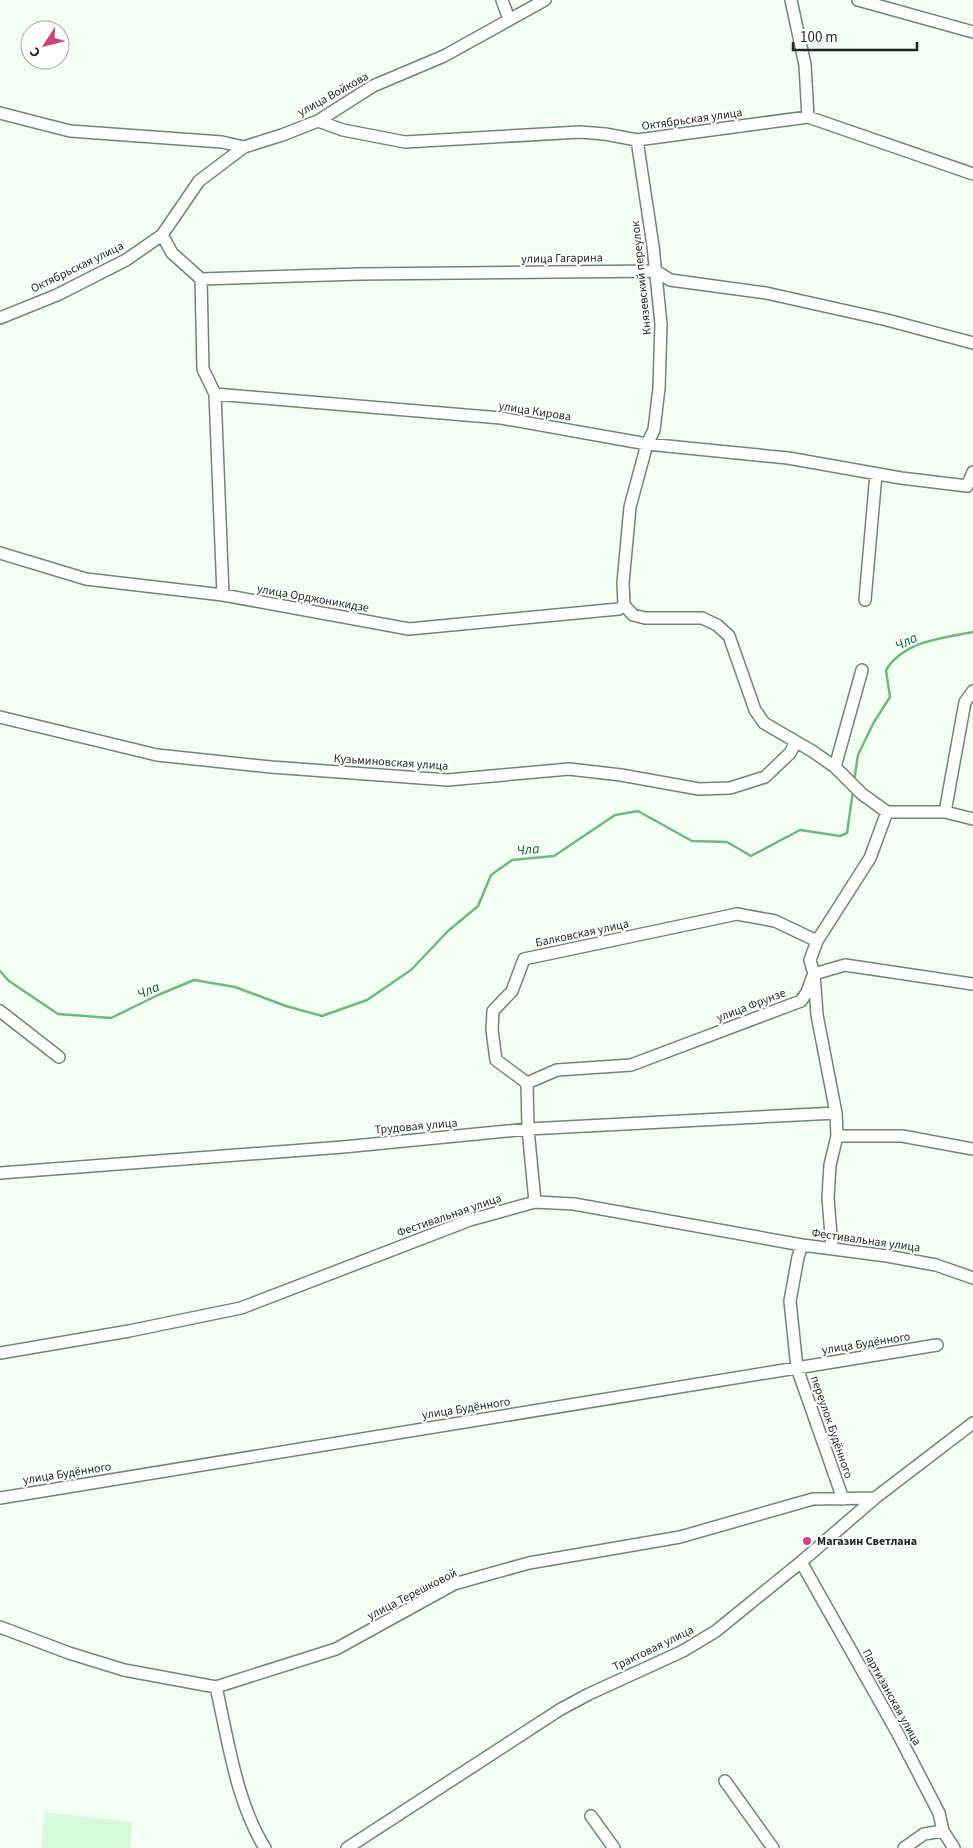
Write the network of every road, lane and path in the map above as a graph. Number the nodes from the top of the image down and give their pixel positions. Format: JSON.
{"nodes":[{"id":1,"x":502,"y":0,"type":"edge"},
{"id":2,"x":545,"y":0,"type":"edge"},
{"id":3,"x":791,"y":0,"type":"edge"},
{"id":4,"x":858,"y":0,"type":"edge"},
{"id":5,"x":509,"y":19,"type":"junction"},
{"id":6,"x":973,"y":32,"type":"edge"},
{"id":7,"x":0,"y":113,"type":"edge"},
{"id":8,"x":808,"y":117,"type":"junction"},
{"id":9,"x":318,"y":121,"type":"junction"},
{"id":10,"x":637,"y":140,"type":"junction"},
{"id":11,"x":244,"y":147,"type":"junction"},
{"id":12,"x":973,"y":174,"type":"edge"},
{"id":13,"x":162,"y":234,"type":"junction"},
{"id":14,"x":656,"y":271,"type":"junction"},
{"id":15,"x":201,"y":279,"type":"junction"},
{"id":16,"x":0,"y":318,"type":"edge"},
{"id":17,"x":973,"y":343,"type":"edge"},
{"id":18,"x":214,"y":394,"type":"junction"},
{"id":19,"x":647,"y":444,"type":"junction"},
{"id":20,"x":973,"y":472,"type":"edge"},
{"id":21,"x":876,"y":474,"type":"junction"},
{"id":22,"x":0,"y":553,"type":"edge"},
{"id":23,"x":223,"y":596,"type":"junction"},
{"id":24,"x":865,"y":600,"type":"dead end"},
{"id":25,"x":624,"y":605,"type":"junction"},
{"id":26,"x":862,"y":670,"type":"dead end"},
{"id":27,"x":973,"y":691,"type":"edge"},
{"id":28,"x":0,"y":717,"type":"edge"},
{"id":29,"x":796,"y":742,"type":"junction"},
{"id":30,"x":835,"y":767,"type":"junction"},
{"id":31,"x":887,"y":812,"type":"junction"},
{"id":32,"x":945,"y":812,"type":"junction"},
{"id":33,"x":973,"y":819,"type":"edge"},
{"id":34,"x":817,"y":941,"type":"junction"},
{"id":35,"x":814,"y":974,"type":"junction"},
{"id":36,"x":973,"y":984,"type":"edge"},
{"id":37,"x":0,"y":1011,"type":"edge"},
{"id":38,"x":59,"y":1058,"type":"dead end"},
{"id":39,"x":527,"y":1083,"type":"junction"},
{"id":40,"x":836,"y":1113,"type":"junction"},
{"id":41,"x":528,"y":1129,"type":"junction"},
{"id":42,"x":837,"y":1136,"type":"junction"},
{"id":43,"x":973,"y":1149,"type":"edge"},
{"id":44,"x":0,"y":1173,"type":"edge"},
{"id":45,"x":535,"y":1202,"type":"junction"},
{"id":46,"x":802,"y":1245,"type":"junction"},
{"id":47,"x":832,"y":1248,"type":"junction"},
{"id":48,"x":973,"y":1278,"type":"edge"},
{"id":49,"x":937,"y":1345,"type":"dead end"},
{"id":50,"x":0,"y":1353,"type":"edge"},
{"id":51,"x":797,"y":1368,"type":"junction"},
{"id":52,"x":972,"y":1425,"type":"edge"},
{"id":53,"x":0,"y":1498,"type":"edge"},
{"id":54,"x":875,"y":1498,"type":"junction"},
{"id":55,"x":843,"y":1499,"type":"junction"},
{"id":56,"x":801,"y":1562,"type":"junction"},
{"id":57,"x":0,"y":1627,"type":"edge"},
{"id":58,"x":216,"y":1687,"type":"junction"},
{"id":59,"x":725,"y":1782,"type":"dead end"},
{"id":60,"x":591,"y":1816,"type":"dead end"},
{"id":61,"x":943,"y":1831,"type":"junction"},
{"id":62,"x":265,"y":1848,"type":"edge"},
{"id":63,"x":347,"y":1848,"type":"edge"},
{"id":64,"x":614,"y":1848,"type":"edge"},
{"id":65,"x":773,"y":1848,"type":"edge"},
{"id":66,"x":904,"y":1848,"type":"edge"},
{"id":67,"x":954,"y":1848,"type":"edge"}],
"edges":[{"from":1,"to":5,"type":"street"},
{"from":2,"to":5,"type":"street","name":"улица Войкова"},
{"from":3,"to":8,"type":"street"},
{"from":4,"to":6,"type":"street"},
{"from":5,"to":9,"type":"street","name":"улица Войкова"},
{"from":7,"to":11,"type":"street","name":"улица Войкова"},
{"from":8,"to":10,"type":"street","name":"Октябрьская улица"},
{"from":8,"to":12,"type":"street","name":"Октябрьская улица"},
{"from":9,"to":10,"type":"street","name":"Октябрьская улица"},
{"from":9,"to":11,"type":"street","name":"улица Войкова"},
{"from":10,"to":14,"type":"street","name":"Князевский переулок"},
{"from":11,"to":13,"type":"street","name":"Октябрьская улица"},
{"from":13,"to":15,"type":"street"},
{"from":13,"to":16,"type":"street","name":"Октябрьская улица"},
{"from":14,"to":15,"type":"street","name":"улица Гагарина"},
{"from":14,"to":17,"type":"street","name":"улица Гагарина"},
{"from":14,"to":19,"type":"street","name":"Князевский переулок"},
{"from":15,"to":18,"type":"street"},
{"from":18,"to":19,"type":"street","name":"улица Кирова"},
{"from":18,"to":23,"type":"street"},
{"from":19,"to":21,"type":"street","name":"улица Кирова"},
{"from":19,"to":25,"type":"street","name":"Князевский переулок"},
{"from":20,"to":21,"type":"street","name":"улица Кирова"},
{"from":21,"to":24,"type":"street"},
{"from":22,"to":23,"type":"street","name":"улица Орджоникидзе"},
{"from":23,"to":25,"type":"street","name":"улица Орджоникидзе"},
{"from":25,"to":29,"type":"street"},
{"from":26,"to":30,"type":"street"},
{"from":27,"to":32,"type":"street"},
{"from":28,"to":29,"type":"street","name":"Кузьминовская улица"},
{"from":29,"to":30,"type":"street"},
{"from":30,"to":31,"type":"street"},
{"from":31,"to":32,"type":"street"},
{"from":31,"to":34,"type":"street"},
{"from":32,"to":33,"type":"street"},
{"from":34,"to":35,"type":"street"},
{"from":34,"to":39,"type":"street","name":"Балковская улица"},
{"from":35,"to":36,"type":"street"},
{"from":35,"to":39,"type":"street","name":"улица Фрунзе"},
{"from":35,"to":40,"type":"street"},
{"from":37,"to":38,"type":"street"},
{"from":39,"to":41,"type":"street"},
{"from":40,"to":41,"type":"street","name":"Трудовая улица"},
{"from":40,"to":42,"type":"street"},
{"from":41,"to":44,"type":"street","name":"Трудовая улица"},
{"from":41,"to":45,"type":"street"},
{"from":42,"to":43,"type":"street"},
{"from":42,"to":47,"type":"street"},
{"from":45,"to":46,"type":"street","name":"Фестивальная улица"},
{"from":45,"to":50,"type":"street","name":"Фестивальная улица"},
{"from":46,"to":47,"type":"street","name":"Фестивальная улица"},
{"from":46,"to":51,"type":"street","name":"переулок Будённого"},
{"from":47,"to":48,"type":"street","name":"Фестивальная улица"},
{"from":49,"to":51,"type":"street","name":"улица Будённого"},
{"from":51,"to":53,"type":"street","name":"улица Будённого"},
{"from":51,"to":55,"type":"street","name":"переулок Будённого"},
{"from":52,"to":54,"type":"street","name":"Трактовая улица"},
{"from":54,"to":55,"type":"street","name":"улица Терешковой"},
{"from":54,"to":56,"type":"street","name":"Трактовая улица"},
{"from":55,"to":58,"type":"street","name":"улица Терешковой"},
{"from":56,"to":61,"type":"street","name":"Партизанская улица"},
{"from":56,"to":63,"type":"street","name":"Трактовая улица"},
{"from":57,"to":58,"type":"street","name":"улица Терешковой"},
{"from":58,"to":62,"type":"street"},
{"from":59,"to":65,"type":"street"},
{"from":60,"to":64,"type":"street"},
{"from":61,"to":66,"type":"street"},
{"from":61,"to":67,"type":"street","name":"Партизанская улица"}]}
